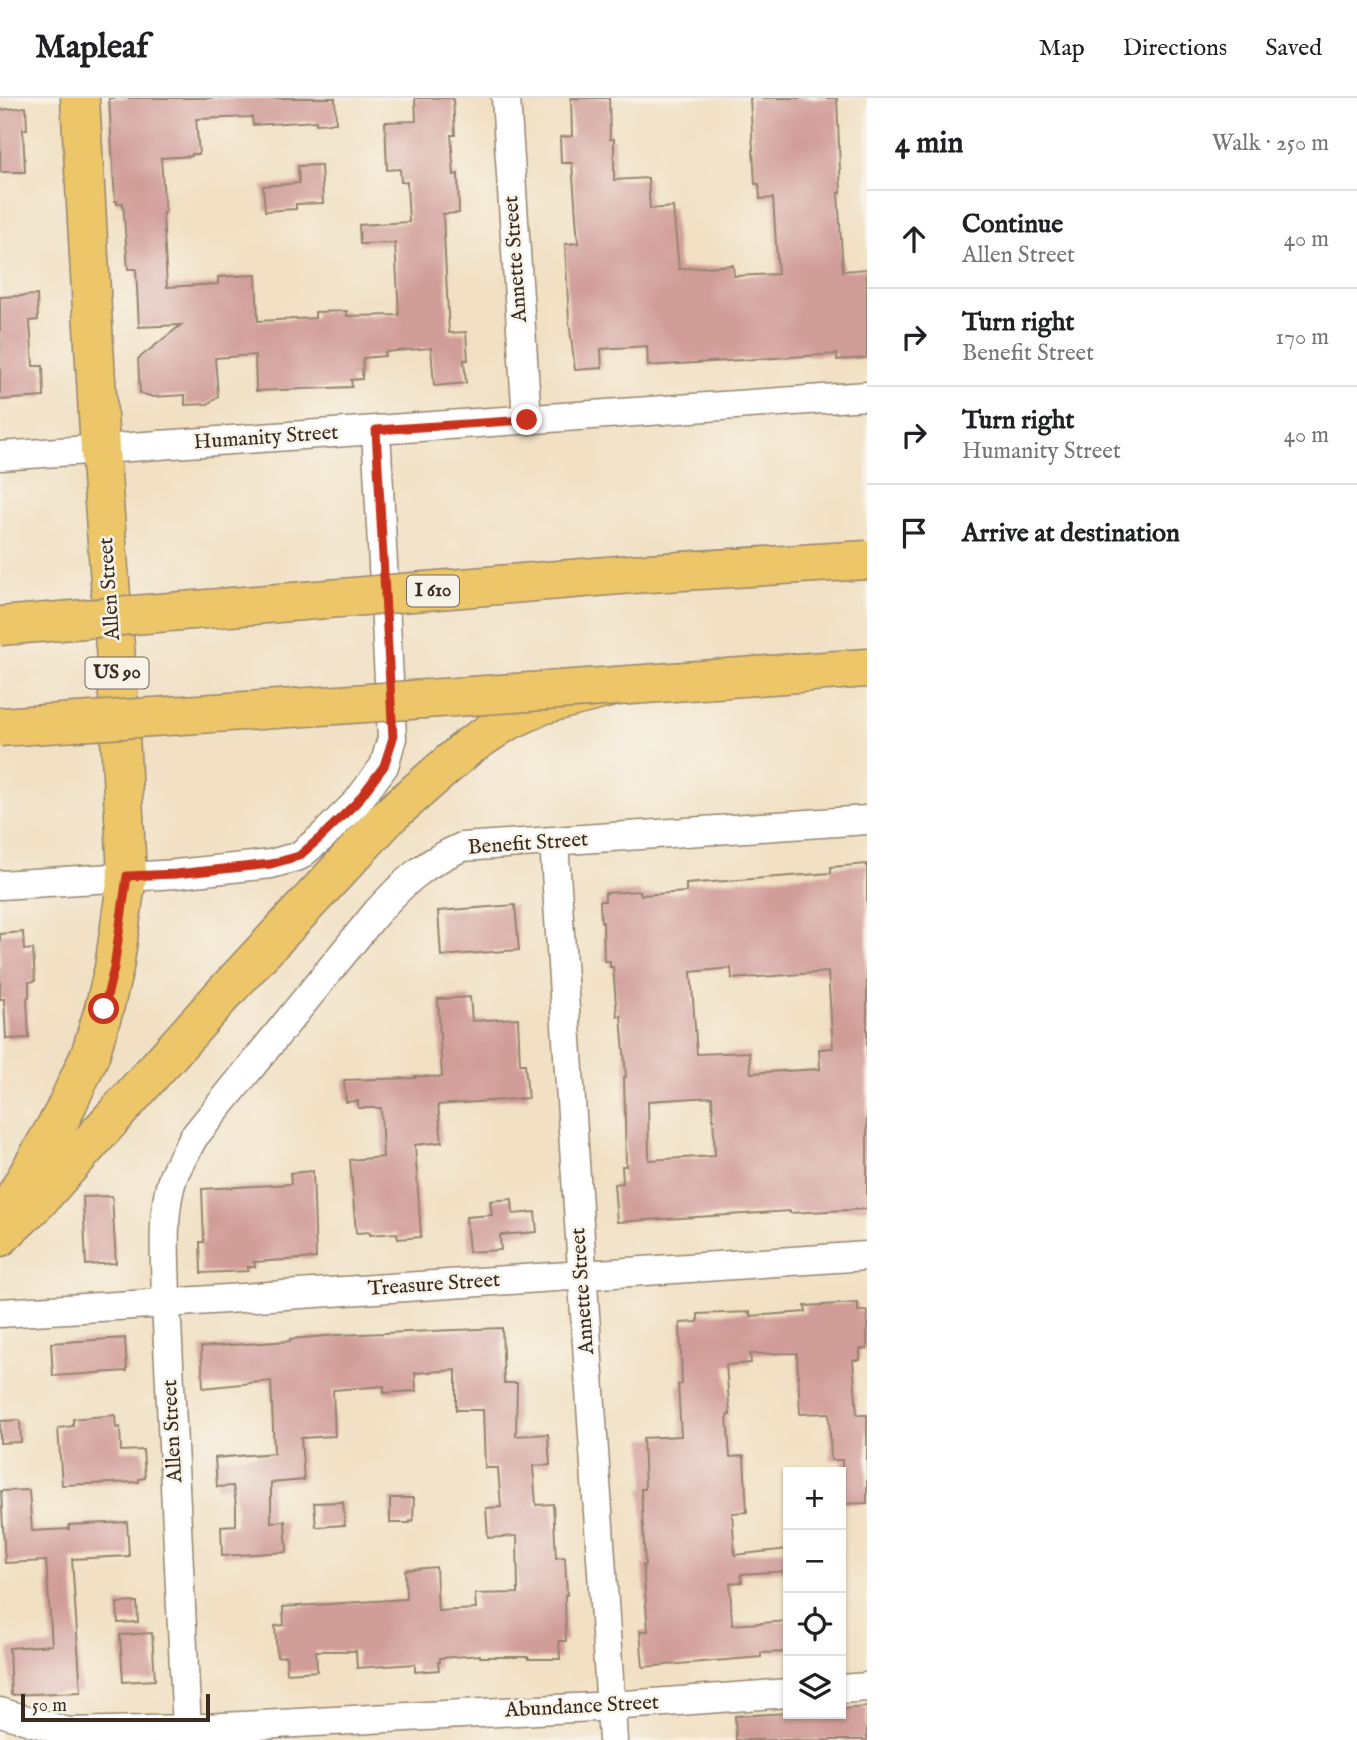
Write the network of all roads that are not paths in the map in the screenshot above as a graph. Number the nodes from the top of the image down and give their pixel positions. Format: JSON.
{"nodes":[{"id":1,"x":80,"y":98,"type":"edge"},
{"id":2,"x":506,"y":98,"type":"edge"},
{"id":3,"x":867,"y":396,"type":"edge"},
{"id":4,"x":527,"y":420,"type":"junction"},
{"id":5,"x":376,"y":430,"type":"junction"},
{"id":6,"x":100,"y":450,"type":"junction"},
{"id":7,"x":0,"y":456,"type":"edge"},
{"id":8,"x":867,"y":560,"type":"edge"},
{"id":9,"x":0,"y":626,"type":"edge"},
{"id":10,"x":867,"y":668,"type":"edge"},
{"id":11,"x":617,"y":686,"type":"junction"},
{"id":12,"x":0,"y":727,"type":"edge"},
{"id":13,"x":867,"y":820,"type":"edge"},
{"id":14,"x":554,"y":842,"type":"junction"},
{"id":15,"x":127,"y":876,"type":"junction"},
{"id":16,"x":0,"y":885,"type":"edge"},
{"id":17,"x":193,"y":1138,"type":"joint"},
{"id":18,"x":0,"y":1227,"type":"edge"},
{"id":19,"x":867,"y":1256,"type":"edge"},
{"id":20,"x":582,"y":1275,"type":"junction"},
{"id":21,"x":166,"y":1303,"type":"junction"},
{"id":22,"x":0,"y":1313,"type":"edge"},
{"id":23,"x":867,"y":1687,"type":"edge"},
{"id":24,"x":846,"y":1689,"type":"edge"},
{"id":25,"x":783,"y":1693,"type":"edge"},
{"id":26,"x":611,"y":1706,"type":"junction"},
{"id":27,"x":0,"y":1712,"type":"edge"},
{"id":28,"x":187,"y":1729,"type":"junction"},
{"id":29,"x":613,"y":1740,"type":"edge"}],
"edges":[{"from":1,"to":6,"type":"main road","name":"Allen Street","number":"US 90"},
{"from":2,"to":4,"type":"street","name":"Annette Street"},
{"from":3,"to":4,"type":"street","name":"Humanity Street"},
{"from":4,"to":5,"type":"street","name":"Humanity Street"},
{"from":5,"to":6,"type":"street","name":"Humanity Street"},
{"from":5,"to":15,"type":"street"},
{"from":6,"to":7,"type":"street","name":"Humanity Street"},
{"from":6,"to":15,"type":"main road","name":"Allen Street","number":"US 90"},
{"from":8,"to":9,"type":"main road","number":"I 610","bridge":true},
{"from":10,"to":11,"type":"main road"},
{"from":11,"to":12,"type":"main road","bridge":true},
{"from":11,"to":18,"type":"main road","bridge":true},
{"from":13,"to":14,"type":"street","name":"Benefit Street"},
{"from":14,"to":17,"type":"street","name":"Benefit Street"},
{"from":14,"to":20,"type":"street","name":"Annette Street"},
{"from":15,"to":16,"type":"street"},
{"from":15,"to":18,"type":"main road","name":"Allen Street","number":"US 90"},
{"from":17,"to":21,"type":"street","name":"Allen Street"},
{"from":19,"to":20,"type":"street","name":"Treasure Street"},
{"from":20,"to":21,"type":"street","name":"Treasure Street"},
{"from":20,"to":26,"type":"street","name":"Annette Street"},
{"from":21,"to":22,"type":"street","name":"Treasure Street"},
{"from":21,"to":28,"type":"street","name":"Allen Street"},
{"from":23,"to":24,"type":"street"},
{"from":25,"to":26,"type":"street","name":"Abundance Street"},
{"from":26,"to":28,"type":"street","name":"Abundance Street"},
{"from":26,"to":29,"type":"street","name":"Annette Street"},
{"from":27,"to":28,"type":"street","name":"Abundance Street"}]}
